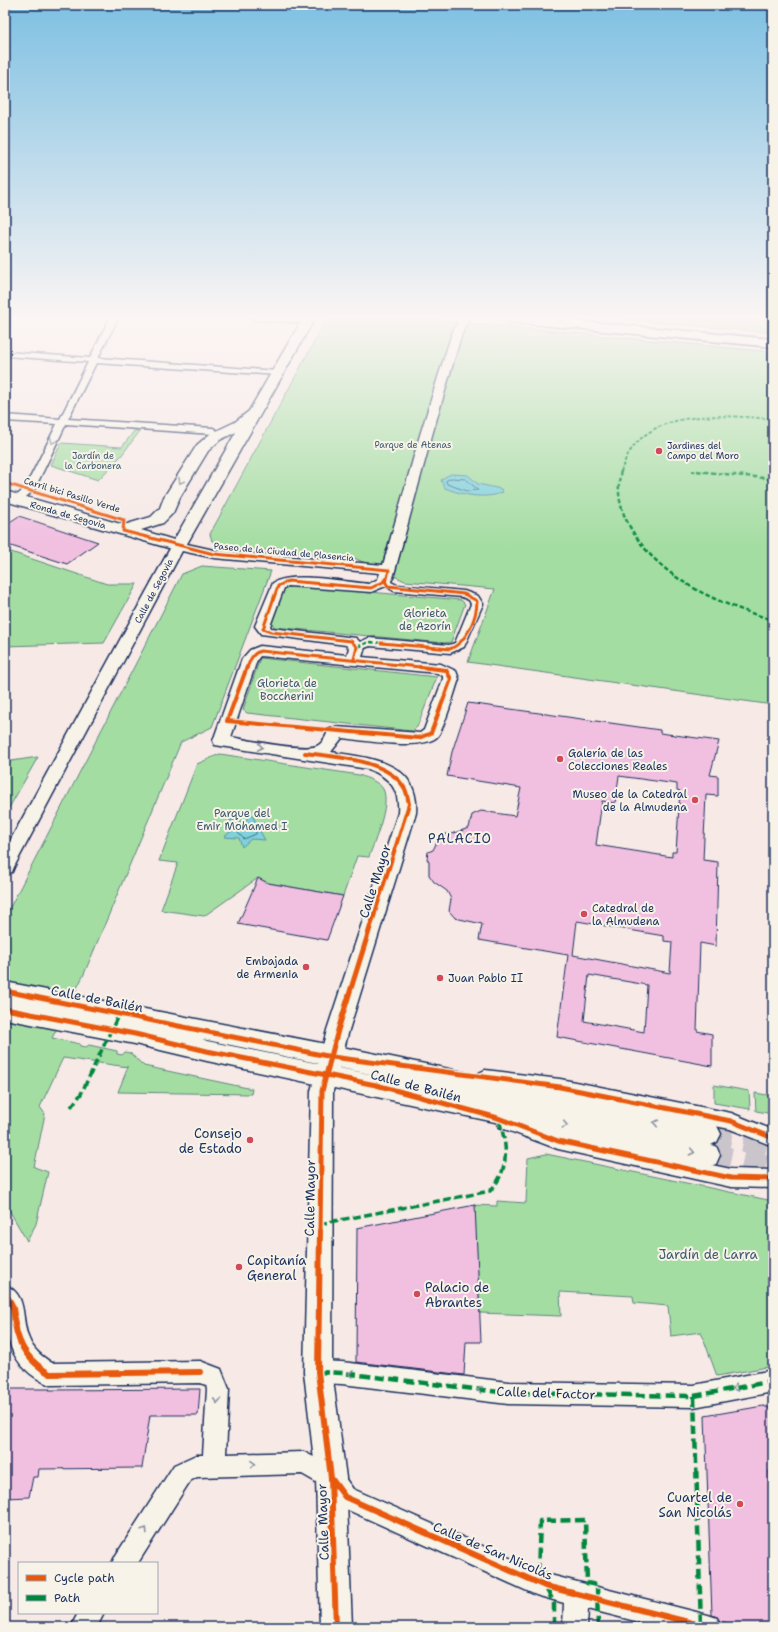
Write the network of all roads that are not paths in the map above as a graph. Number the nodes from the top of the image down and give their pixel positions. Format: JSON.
{"nodes":[{"id":1,"x":76,"y":394,"type":"edge"},
{"id":2,"x":266,"y":394,"type":"edge"},
{"id":3,"x":438,"y":394,"type":"edge"},
{"id":4,"x":257,"y":410,"type":"junction"},
{"id":5,"x":5,"y":418,"type":"edge"},
{"id":6,"x":62,"y":422,"type":"junction"},
{"id":7,"x":213,"y":431,"type":"dead end"},
{"id":8,"x":11,"y":498,"type":"edge"},
{"id":9,"x":123,"y":531,"type":"junction"},
{"id":10,"x":178,"y":546,"type":"junction"},
{"id":11,"x":388,"y":574,"type":"junction"},
{"id":12,"x":355,"y":653,"type":"junction"},
{"id":13,"x":331,"y":743,"type":"junction"},
{"id":14,"x":305,"y":753,"type":"junction"},
{"id":15,"x":355,"y":761,"type":"junction"},
{"id":16,"x":5,"y":867,"type":"edge"},
{"id":17,"x":5,"y":991,"type":"edge"},
{"id":18,"x":5,"y":1009,"type":"edge"},
{"id":19,"x":139,"y":1026,"type":"junction"},
{"id":20,"x":329,"y":1066,"type":"junction"},
{"id":21,"x":381,"y":1075,"type":"junction"},
{"id":22,"x":773,"y":1138,"type":"edge"},
{"id":23,"x":708,"y":1144,"type":"tunnel mouth"},
{"id":24,"x":773,"y":1179,"type":"edge"},
{"id":25,"x":5,"y":1295,"type":"edge"},
{"id":26,"x":318,"y":1372,"type":"junction"},
{"id":27,"x":773,"y":1381,"type":"edge"},
{"id":28,"x":214,"y":1465,"type":"junction"},
{"id":29,"x":331,"y":1478,"type":"junction"},
{"id":30,"x":125,"y":1562,"type":"edge"},
{"id":31,"x":576,"y":1594,"type":"junction"},
{"id":32,"x":91,"y":1614,"type":"edge"},
{"id":33,"x":83,"y":1627,"type":"edge"},
{"id":34,"x":336,"y":1627,"type":"edge"},
{"id":35,"x":575,"y":1627,"type":"edge"},
{"id":36,"x":708,"y":1627,"type":"edge"}],
"edges":[{"from":1,"to":6,"type":"street"},
{"from":2,"to":4,"type":"main road","name":"Calle de Segovia"},
{"from":3,"to":11,"type":"street"},
{"from":4,"to":9,"type":"main road","one_way":true},
{"from":4,"to":10,"type":"main road","name":"Calle de Segovia"},
{"from":5,"to":6,"type":"street"},
{"from":6,"to":7,"type":"street"},
{"from":6,"to":8,"type":"street","one_way":true},
{"from":8,"to":9,"type":"main road","name":"Ronda de Segovia"},
{"from":9,"to":10,"type":"main road","name":"Ronda de Segovia"},
{"from":10,"to":11,"type":"street","name":"Paseo de la Ciudad de Plasencia"},
{"from":10,"to":16,"type":"street","name":"Calle de Segovia"},
{"from":11,"to":12,"type":"street"},
{"from":11,"to":12,"type":"street"},
{"from":12,"to":13,"type":"street"},
{"from":12,"to":14,"type":"street","one_way":true},
{"from":13,"to":14,"type":"street"},
{"from":13,"to":15,"type":"street"},
{"from":14,"to":15,"type":"street"},
{"from":15,"to":20,"type":"street","name":"Calle Mayor"},
{"from":17,"to":19,"type":"main road","name":"Calle de Bailén"},
{"from":18,"to":19,"type":"main road","name":"Calle de Bailén"},
{"from":19,"to":20,"type":"main road","name":"Calle de Bailén"},
{"from":20,"to":21,"type":"main road","name":"Calle de Bailén"},
{"from":20,"to":26,"type":"street","name":"Calle Mayor"},
{"from":22,"to":21,"type":"street","name":"Calle de Bailén","one_way":true},
{"from":21,"to":23,"type":"main road","name":"Calle de Bailén"},
{"from":21,"to":24,"type":"street","name":"Calle de Bailén"},
{"from":25,"to":28,"type":"street","one_way":true},
{"from":27,"to":26,"type":"street","name":"Calle del Factor","one_way":true},
{"from":26,"to":29,"type":"street","name":"Calle Mayor"},
{"from":28,"to":29,"type":"street","one_way":true},
{"from":30,"to":28,"type":"street","one_way":true},
{"from":29,"to":31,"type":"street","name":"Calle de San Nicolás"},
{"from":29,"to":34,"type":"street","name":"Calle Mayor"},
{"from":31,"to":35,"type":"street"},
{"from":31,"to":36,"type":"street","name":"Calle de San Nicolás"},
{"from":32,"to":33,"type":"street"}]}
